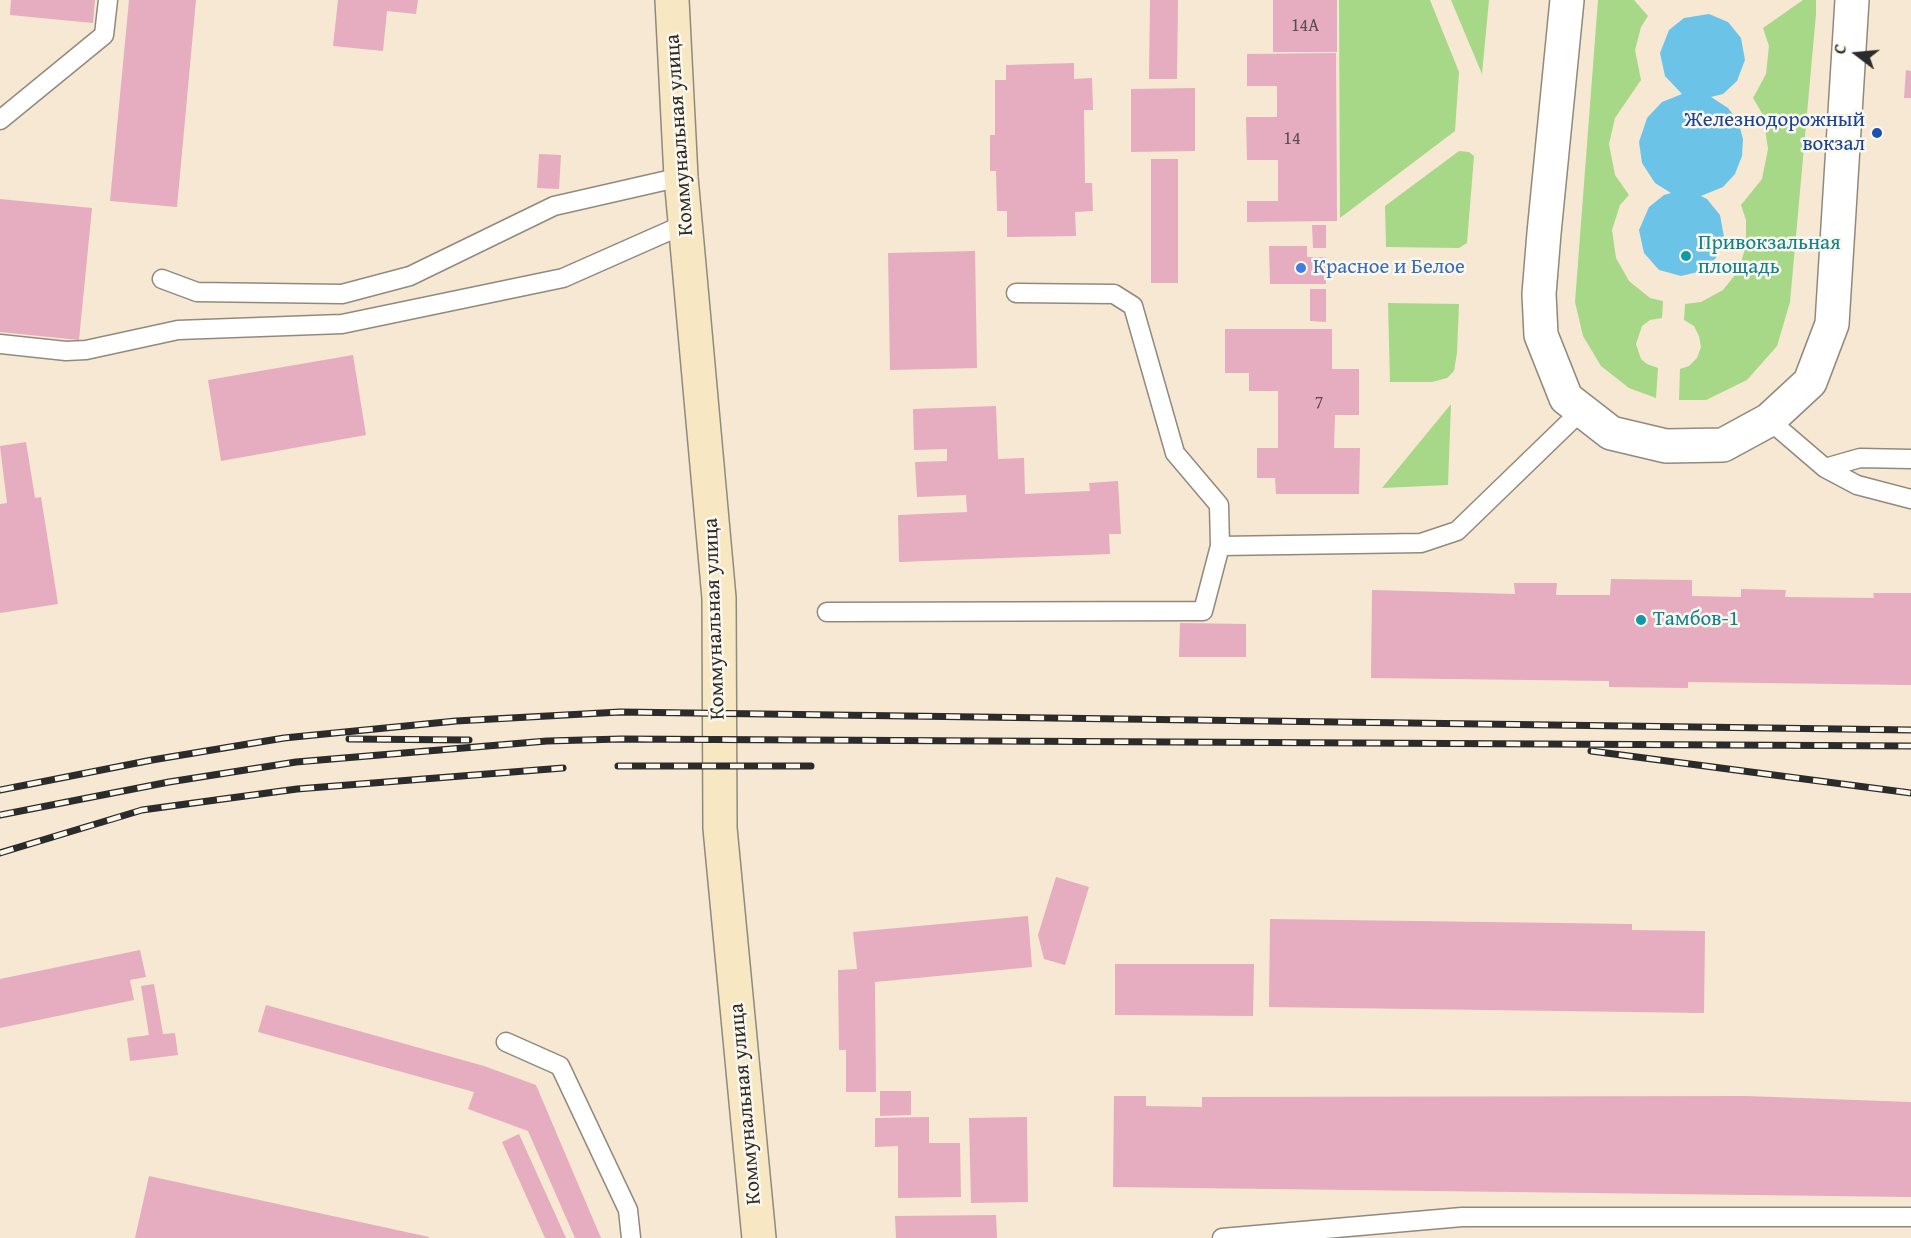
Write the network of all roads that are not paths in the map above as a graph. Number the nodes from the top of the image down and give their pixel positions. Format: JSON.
{"nodes":[{"id":1,"x":108,"y":0,"type":"edge"},
{"id":2,"x":672,"y":0,"type":"edge"},
{"id":3,"x":1567,"y":0,"type":"edge"},
{"id":4,"x":1852,"y":0,"type":"edge"},
{"id":5,"x":0,"y":120,"type":"edge"},
{"id":6,"x":681,"y":177,"type":"junction"},
{"id":7,"x":685,"y":224,"type":"junction"},
{"id":8,"x":162,"y":279,"type":"dead end"},
{"id":9,"x":1016,"y":293,"type":"dead end"},
{"id":10,"x":0,"y":344,"type":"edge"},
{"id":11,"x":1582,"y":410,"type":"junction"},
{"id":12,"x":1769,"y":420,"type":"junction"},
{"id":13,"x":1911,"y":459,"type":"edge"},
{"id":14,"x":1825,"y":468,"type":"junction"},
{"id":15,"x":1911,"y":499,"type":"edge"},
{"id":16,"x":1220,"y":546,"type":"junction"},
{"id":17,"x":827,"y":612,"type":"dead end"},
{"id":18,"x":506,"y":1042,"type":"dead end"},
{"id":19,"x":1911,"y":1217,"type":"edge"},
{"id":20,"x":631,"y":1238,"type":"edge"},
{"id":21,"x":759,"y":1238,"type":"edge"},
{"id":22,"x":1222,"y":1238,"type":"edge"}],
"edges":[{"from":1,"to":5,"type":"lane"},
{"from":2,"to":6,"type":"main road","name":"Коммунальная улица"},
{"from":3,"to":11,"type":"street"},
{"from":4,"to":12,"type":"street"},
{"from":6,"to":7,"type":"main road","name":"Коммунальная улица"},
{"from":6,"to":8,"type":"lane"},
{"from":7,"to":10,"type":"lane"},
{"from":7,"to":21,"type":"main road","name":"Коммунальная улица"},
{"from":9,"to":16,"type":"lane"},
{"from":11,"to":12,"type":"street"},
{"from":11,"to":16,"type":"lane"},
{"from":12,"to":14,"type":"lane"},
{"from":13,"to":14,"type":"lane"},
{"from":14,"to":15,"type":"lane"},
{"from":16,"to":17,"type":"lane"},
{"from":18,"to":20,"type":"lane"},
{"from":19,"to":22,"type":"lane"}]}
